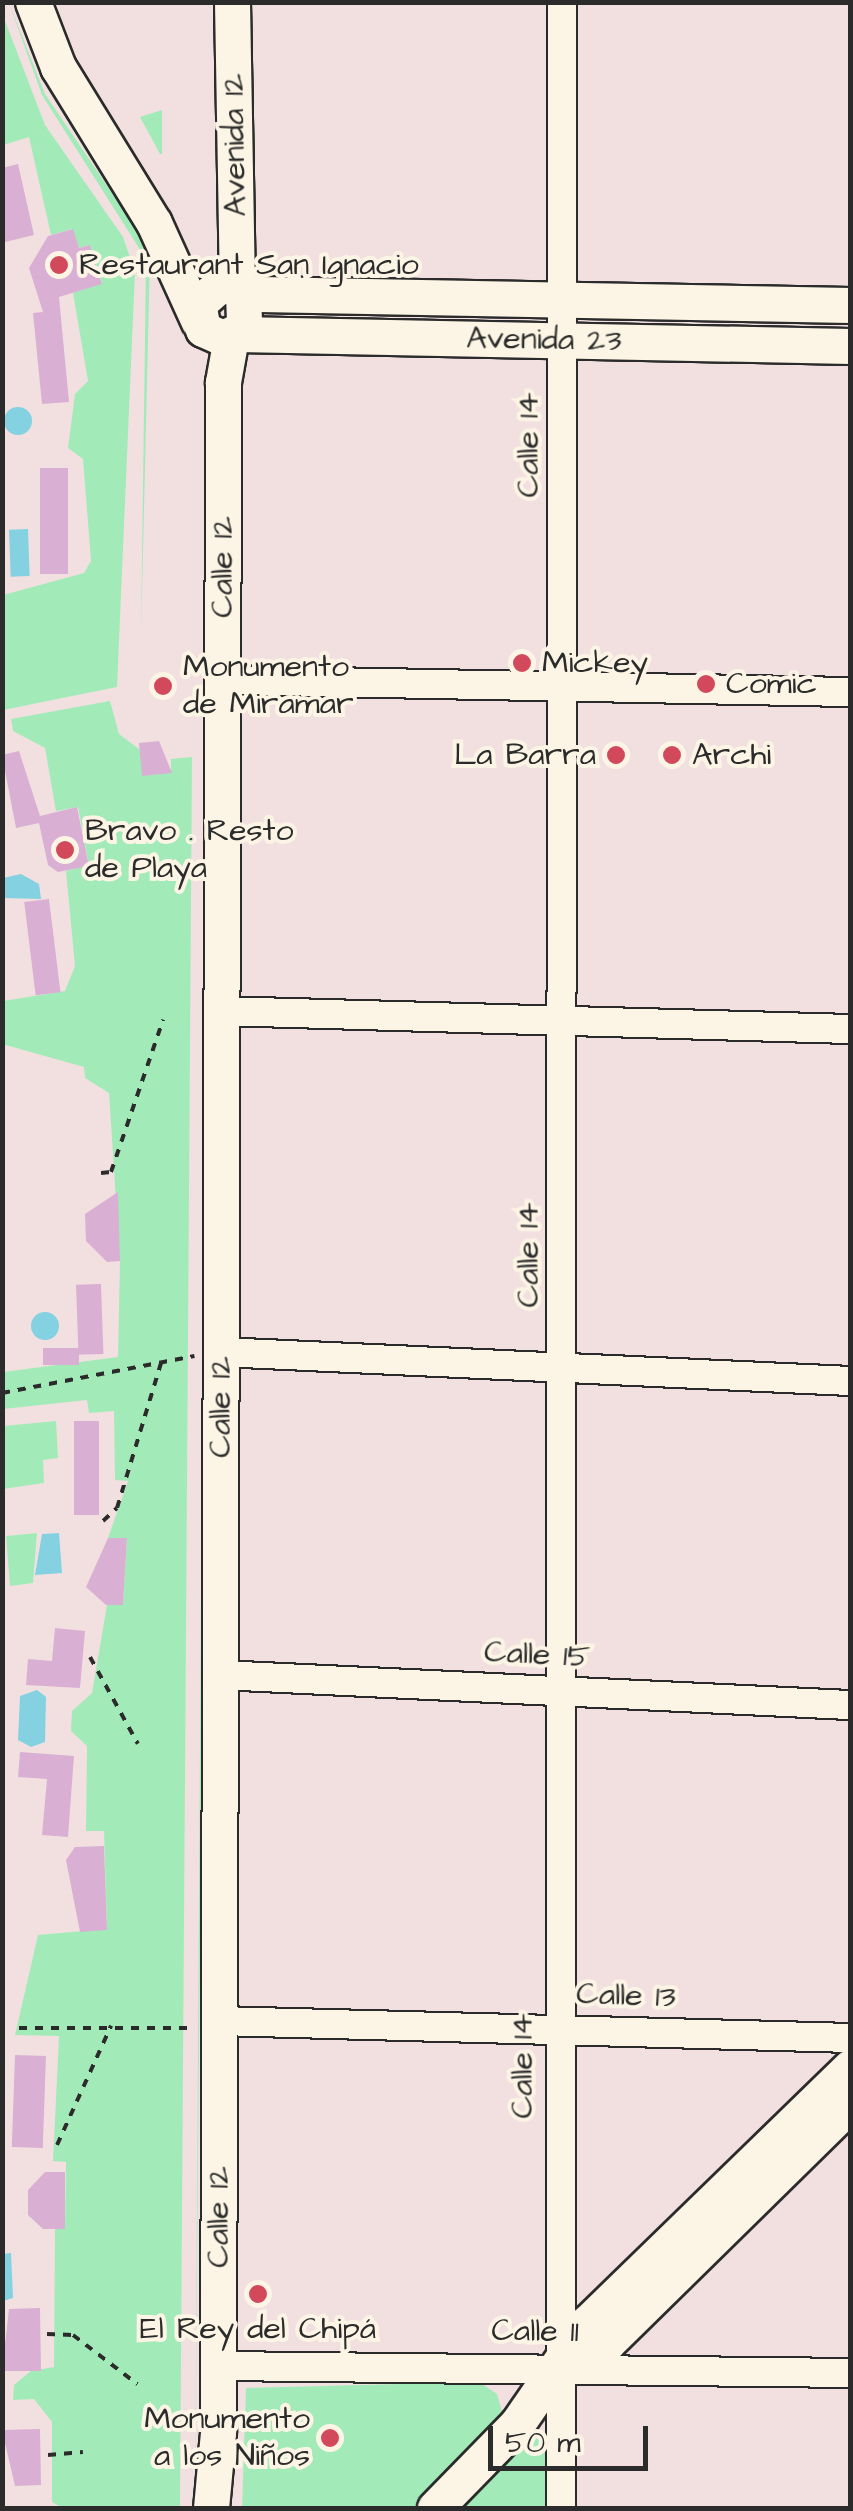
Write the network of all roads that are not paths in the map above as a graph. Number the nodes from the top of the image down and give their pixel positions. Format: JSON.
{"nodes":[{"id":1,"x":33,"y":2,"type":"edge"},
{"id":2,"x":54,"y":2,"type":"edge"},
{"id":3,"x":232,"y":2,"type":"edge"},
{"id":4,"x":562,"y":2,"type":"edge"},
{"id":5,"x":46,"y":41,"type":"junction"},
{"id":6,"x":240,"y":290,"type":"junction"},
{"id":7,"x":564,"y":300,"type":"junction"},
{"id":8,"x":850,"y":305,"type":"edge"},
{"id":9,"x":217,"y":330,"type":"junction"},
{"id":10,"x":564,"y":340,"type":"junction"},
{"id":11,"x":850,"y":346,"type":"edge"},
{"id":12,"x":222,"y":680,"type":"junction"},
{"id":13,"x":564,"y":687,"type":"junction"},
{"id":14,"x":850,"y":692,"type":"edge"},
{"id":15,"x":222,"y":1011,"type":"junction"},
{"id":16,"x":566,"y":1023,"type":"junction"},
{"id":17,"x":850,"y":1029,"type":"edge"},
{"id":18,"x":208,"y":1354,"type":"junction"},
{"id":19,"x":563,"y":1366,"type":"junction"},
{"id":20,"x":850,"y":1381,"type":"edge"},
{"id":21,"x":220,"y":1675,"type":"junction"},
{"id":22,"x":559,"y":1691,"type":"junction"},
{"id":23,"x":850,"y":1705,"type":"edge"},
{"id":24,"x":205,"y":2025,"type":"junction"},
{"id":25,"x":558,"y":2029,"type":"junction"},
{"id":26,"x":850,"y":2038,"type":"edge"},
{"id":27,"x":850,"y":2068,"type":"edge"},
{"id":28,"x":850,"y":2104,"type":"edge"},
{"id":29,"x":218,"y":2366,"type":"junction"},
{"id":30,"x":561,"y":2367,"type":"junction"},
{"id":31,"x":850,"y":2373,"type":"edge"},
{"id":32,"x":218,"y":2432,"type":"junction"},
{"id":33,"x":211,"y":2508,"type":"edge"},
{"id":34,"x":230,"y":2508,"type":"edge"},
{"id":35,"x":434,"y":2508,"type":"edge"},
{"id":36,"x":561,"y":2508,"type":"edge"}],
"edges":[{"from":1,"to":5,"type":"main road"},
{"from":2,"to":5,"type":"street"},
{"from":3,"to":6,"type":"main road","name":"Avenida 12"},
{"from":4,"to":7,"type":"street","name":"Calle 14"},
{"from":5,"to":9,"type":"main road"},
{"from":6,"to":7,"type":"main road","name":"Avenida 23"},
{"from":6,"to":9,"type":"main road","name":"Avenida 12"},
{"from":6,"to":9,"type":"main road"},
{"from":7,"to":8,"type":"main road","name":"Avenida 23"},
{"from":7,"to":10,"type":"street","name":"Calle 14"},
{"from":9,"to":10,"type":"main road","name":"Avenida 23"},
{"from":9,"to":12,"type":"main road","name":"Calle 12"},
{"from":10,"to":11,"type":"main road","name":"Avenida 23"},
{"from":10,"to":13,"type":"street","name":"Calle 14"},
{"from":12,"to":13,"type":"street"},
{"from":12,"to":15,"type":"main road","name":"Calle 12"},
{"from":13,"to":14,"type":"street"},
{"from":13,"to":16,"type":"street","name":"Calle 14"},
{"from":15,"to":16,"type":"street"},
{"from":15,"to":18,"type":"main road","name":"Calle 12"},
{"from":16,"to":17,"type":"street"},
{"from":16,"to":19,"type":"street","name":"Calle 14"},
{"from":18,"to":19,"type":"street"},
{"from":18,"to":21,"type":"main road","name":"Calle 12"},
{"from":19,"to":20,"type":"street"},
{"from":19,"to":22,"type":"street","name":"Calle 14"},
{"from":21,"to":22,"type":"street","name":"Calle 15"},
{"from":21,"to":24,"type":"main road","name":"Calle 12"},
{"from":22,"to":23,"type":"street","name":"Calle 15"},
{"from":22,"to":25,"type":"street","name":"Calle 14"},
{"from":24,"to":25,"type":"street","name":"Calle 13"},
{"from":24,"to":29,"type":"main road","name":"Calle 12"},
{"from":25,"to":26,"type":"street","name":"Calle 13"},
{"from":25,"to":30,"type":"street","name":"Calle 14"},
{"from":27,"to":30,"type":"main road"},
{"from":28,"to":30,"type":"main road"},
{"from":29,"to":30,"type":"street","name":"Calle 11"},
{"from":29,"to":32,"type":"main road","name":"Calle 12"},
{"from":30,"to":31,"type":"street","name":"Calle 11"},
{"from":30,"to":35,"type":"main road"},
{"from":30,"to":36,"type":"street","name":"Calle 14"},
{"from":32,"to":33,"type":"main road"},
{"from":32,"to":34,"type":"main road"}]}
